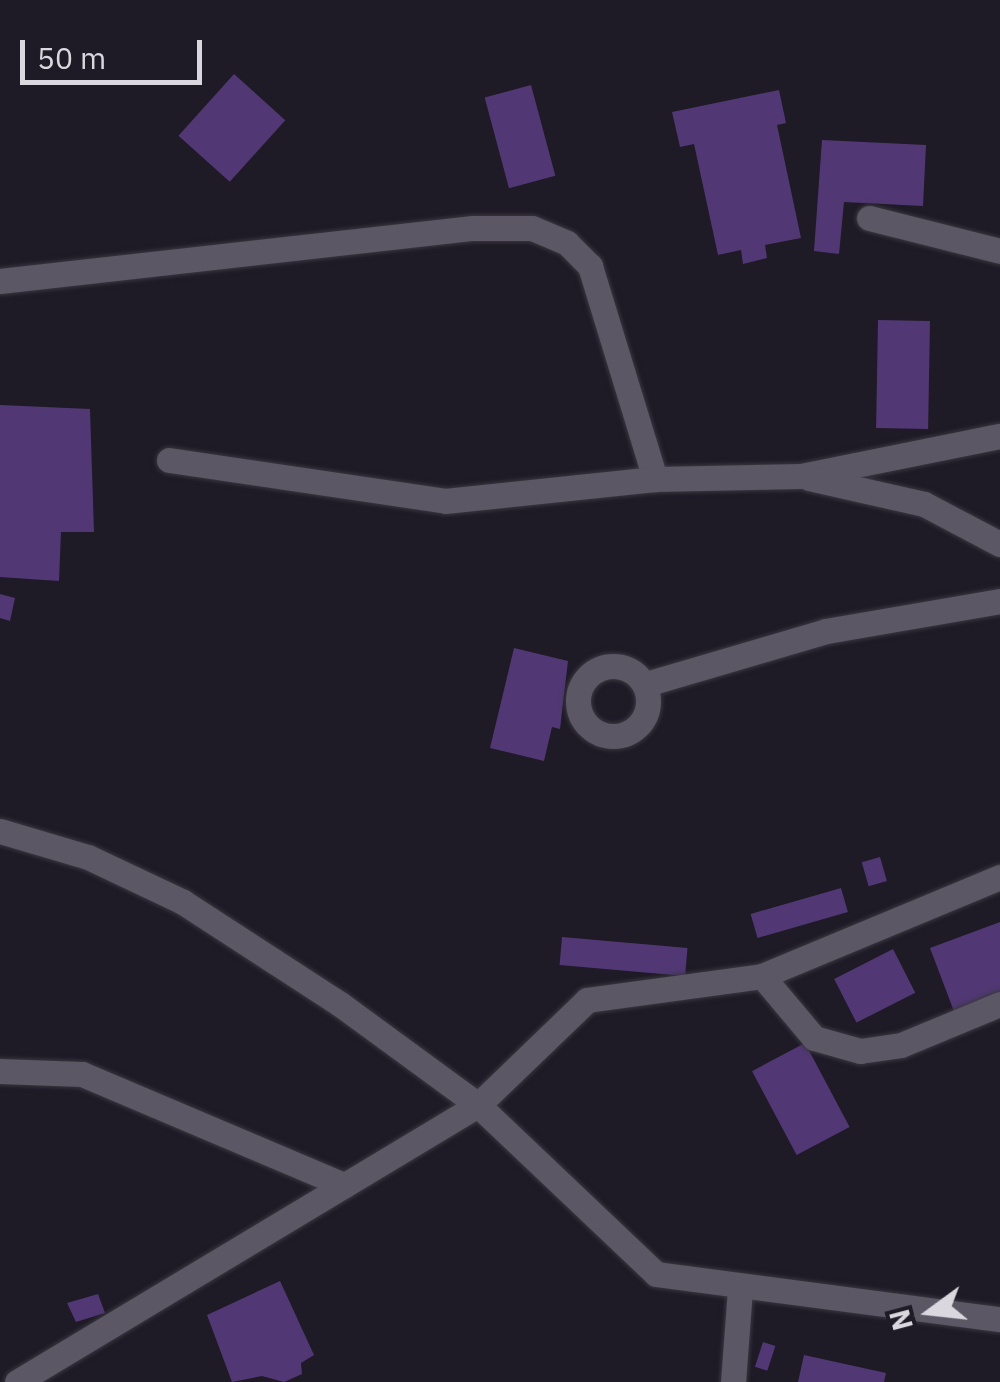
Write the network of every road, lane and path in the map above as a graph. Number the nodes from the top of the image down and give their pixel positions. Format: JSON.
{"nodes":[{"id":1,"x":869,"y":218,"type":"dead end"},
{"id":2,"x":1000,"y":251,"type":"edge"},
{"id":3,"x":0,"y":281,"type":"edge"},
{"id":4,"x":1000,"y":436,"type":"edge"},
{"id":5,"x":168,"y":460,"type":"dead end"},
{"id":6,"x":801,"y":476,"type":"junction"},
{"id":7,"x":655,"y":479,"type":"junction"},
{"id":8,"x":1000,"y":544,"type":"edge"},
{"id":9,"x":1000,"y":601,"type":"edge"},
{"id":10,"x":646,"y":684,"type":"dead end"},
{"id":11,"x":0,"y":831,"type":"edge"},
{"id":12,"x":1000,"y":877,"type":"edge"},
{"id":13,"x":762,"y":976,"type":"junction"},
{"id":14,"x":1000,"y":1004,"type":"edge"},
{"id":15,"x":0,"y":1071,"type":"edge"},
{"id":16,"x":478,"y":1105,"type":"junction"},
{"id":17,"x":344,"y":1185,"type":"junction"},
{"id":18,"x":740,"y":1289,"type":"junction"},
{"id":19,"x":1000,"y":1319,"type":"edge"},
{"id":20,"x":16,"y":1382,"type":"edge"},
{"id":21,"x":734,"y":1382,"type":"edge"}],
"edges":[{"from":1,"to":2,"type":"street"},
{"from":3,"to":7,"type":"street"},
{"from":4,"to":6,"type":"street"},
{"from":5,"to":7,"type":"street"},
{"from":6,"to":7,"type":"street"},
{"from":6,"to":8,"type":"street"},
{"from":9,"to":10,"type":"street"},
{"from":11,"to":16,"type":"street"},
{"from":12,"to":13,"type":"street"},
{"from":13,"to":14,"type":"street"},
{"from":13,"to":16,"type":"street"},
{"from":15,"to":17,"type":"street"},
{"from":16,"to":17,"type":"street"},
{"from":16,"to":18,"type":"street"},
{"from":17,"to":20,"type":"street"},
{"from":18,"to":19,"type":"street"},
{"from":18,"to":21,"type":"street"}]}
